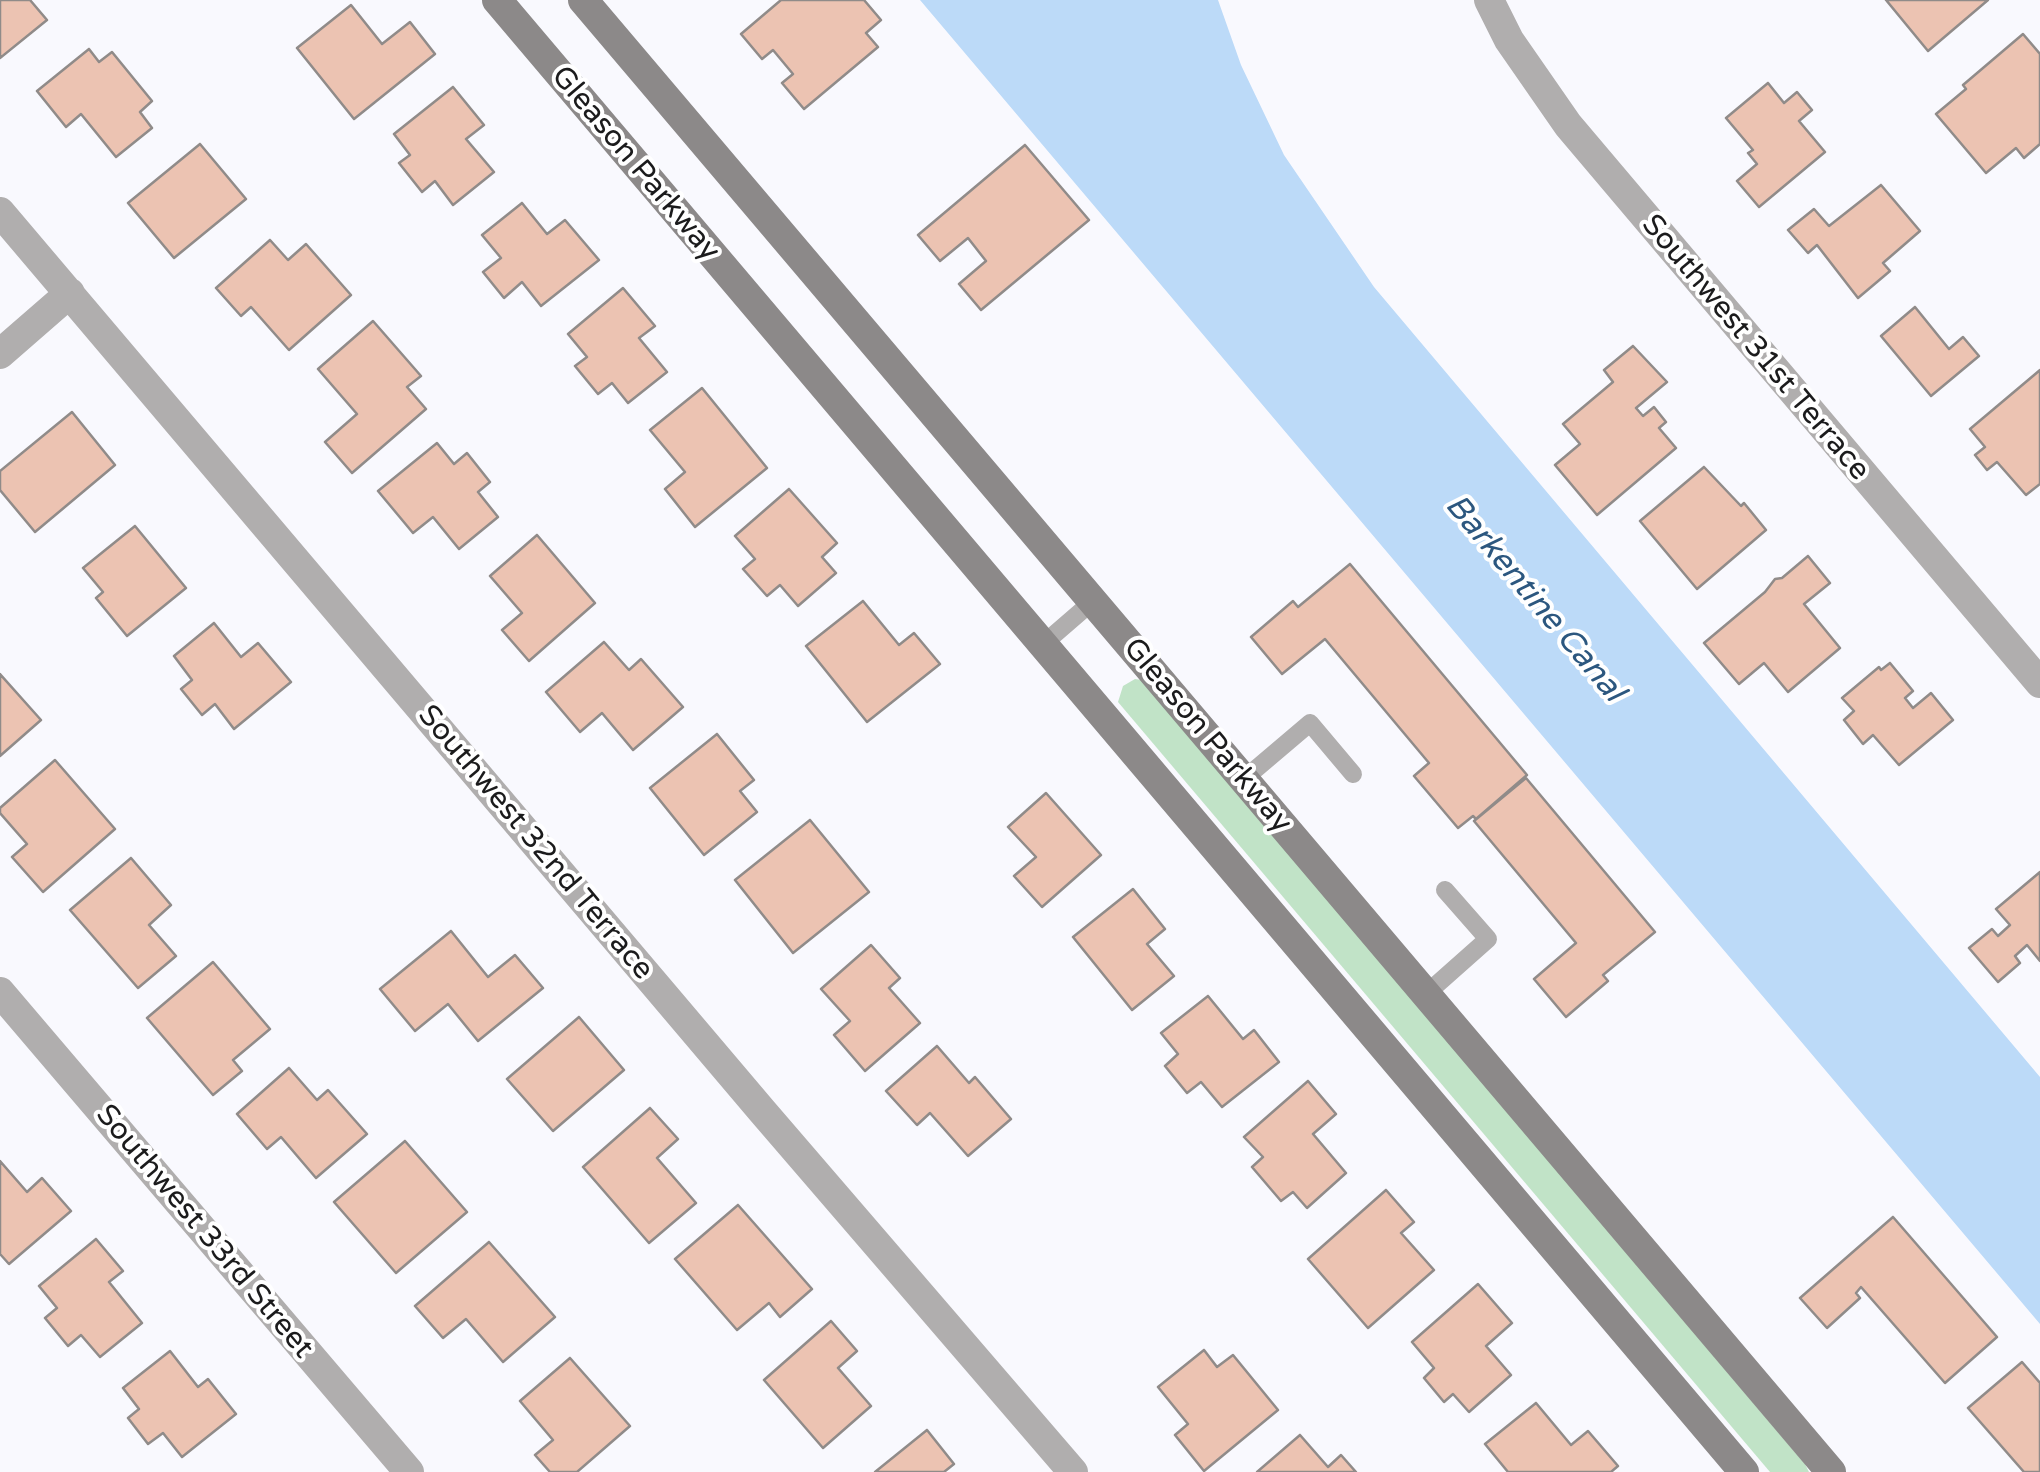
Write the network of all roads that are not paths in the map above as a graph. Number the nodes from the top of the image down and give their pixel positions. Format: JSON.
{"nodes":[{"id":1,"x":497,"y":0,"type":"edge"},
{"id":2,"x":583,"y":0,"type":"edge"},
{"id":3,"x":1489,"y":0,"type":"edge"},
{"id":4,"x":0,"y":212,"type":"edge"},
{"id":5,"x":70,"y":294,"type":"junction"},
{"id":6,"x":0,"y":354,"type":"edge"},
{"id":7,"x":1093,"y":601,"type":"junction"},
{"id":8,"x":1041,"y":646,"type":"junction"},
{"id":9,"x":2040,"y":683,"type":"edge"},
{"id":10,"x":1354,"y":774,"type":"dead end"},
{"id":11,"x":1244,"y":779,"type":"junction"},
{"id":12,"x":1445,"y":890,"type":"dead end"},
{"id":13,"x":0,"y":992,"type":"edge"},
{"id":14,"x":1426,"y":994,"type":"junction"},
{"id":15,"x":409,"y":1472,"type":"edge"},
{"id":16,"x":1073,"y":1472,"type":"edge"},
{"id":17,"x":1744,"y":1472,"type":"edge"},
{"id":18,"x":1831,"y":1472,"type":"edge"}],
"edges":[{"from":1,"to":8,"type":"main road","name":"Gleason Parkway"},
{"from":2,"to":7,"type":"main road","name":"Gleason Parkway"},
{"from":3,"to":9,"type":"street","name":"Southwest 31st Terrace"},
{"from":4,"to":5,"type":"street","name":"Southwest 32nd Terrace"},
{"from":5,"to":6,"type":"street"},
{"from":5,"to":16,"type":"street","name":"Southwest 32nd Terrace"},
{"from":7,"to":8,"type":"lane"},
{"from":7,"to":11,"type":"main road","name":"Gleason Parkway"},
{"from":8,"to":17,"type":"main road","name":"Gleason Parkway"},
{"from":10,"to":11,"type":"lane"},
{"from":11,"to":14,"type":"main road","name":"Gleason Parkway"},
{"from":12,"to":14,"type":"lane"},
{"from":13,"to":15,"type":"street","name":"Southwest 33rd Street"},
{"from":14,"to":18,"type":"main road","name":"Gleason Parkway"}]}
